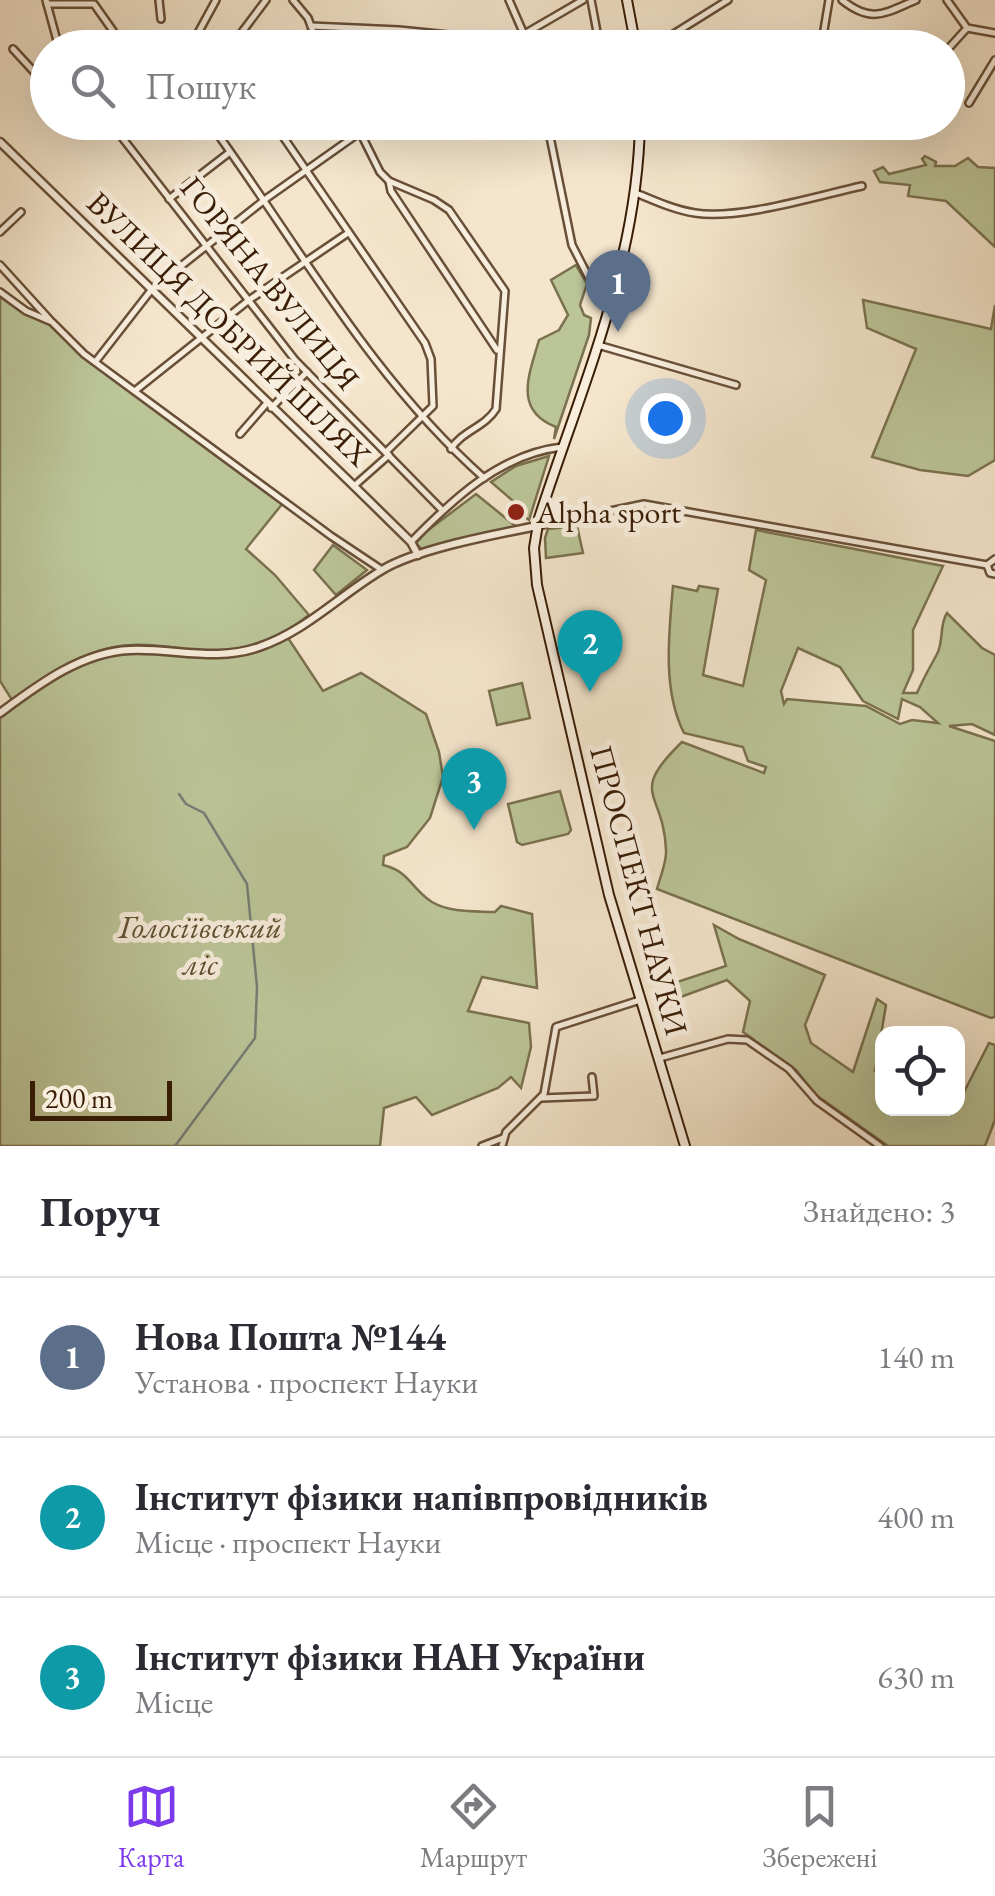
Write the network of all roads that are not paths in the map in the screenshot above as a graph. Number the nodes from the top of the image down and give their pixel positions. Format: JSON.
{"nodes":[{"id":1,"x":159,"y":0,"type":"edge"},
{"id":2,"x":216,"y":0,"type":"edge"},
{"id":3,"x":266,"y":0,"type":"edge"},
{"id":4,"x":293,"y":0,"type":"edge"},
{"id":5,"x":509,"y":0,"type":"edge"},
{"id":6,"x":583,"y":0,"type":"edge"},
{"id":7,"x":591,"y":0,"type":"edge"},
{"id":8,"x":628,"y":0,"type":"edge"},
{"id":9,"x":728,"y":0,"type":"edge"},
{"id":10,"x":829,"y":0,"type":"edge"},
{"id":11,"x":842,"y":0,"type":"edge"},
{"id":12,"x":916,"y":0,"type":"edge"},
{"id":13,"x":947,"y":0,"type":"edge"},
{"id":14,"x":47,"y":2,"type":"edge"},
{"id":15,"x":161,"y":18,"type":"dead end"},
{"id":16,"x":311,"y":26,"type":"junction"},
{"id":17,"x":967,"y":28,"type":"joint"},
{"id":18,"x":54,"y":30,"type":"edge"},
{"id":19,"x":113,"y":30,"type":"edge"},
{"id":20,"x":200,"y":30,"type":"edge"},
{"id":21,"x":244,"y":30,"type":"edge"},
{"id":22,"x":312,"y":30,"type":"edge"},
{"id":23,"x":371,"y":30,"type":"edge"},
{"id":24,"x":524,"y":30,"type":"edge"},
{"id":25,"x":531,"y":30,"type":"edge"},
{"id":26,"x":597,"y":30,"type":"edge"},
{"id":27,"x":633,"y":30,"type":"edge"},
{"id":28,"x":680,"y":30,"type":"edge"},
{"id":29,"x":824,"y":30,"type":"edge"},
{"id":30,"x":995,"y":33,"type":"edge"},
{"id":31,"x":13,"y":49,"type":"dead end"},
{"id":32,"x":995,"y":60,"type":"edge"},
{"id":33,"x":30,"y":67,"type":"edge"},
{"id":34,"x":969,"y":103,"type":"dead end"},
{"id":35,"x":124,"y":140,"type":"edge"},
{"id":36,"x":221,"y":140,"type":"edge"},
{"id":37,"x":286,"y":140,"type":"edge"},
{"id":38,"x":349,"y":140,"type":"edge"},
{"id":39,"x":362,"y":140,"type":"edge"},
{"id":40,"x":551,"y":140,"type":"edge"},
{"id":41,"x":639,"y":140,"type":"edge"},
{"id":42,"x":0,"y":142,"type":"edge"},
{"id":43,"x":230,"y":152,"type":"junction"},
{"id":44,"x":306,"y":170,"type":"junction"},
{"id":45,"x":389,"y":181,"type":"junction"},
{"id":46,"x":862,"y":186,"type":"dead end"},
{"id":47,"x":636,"y":194,"type":"junction"},
{"id":48,"x":170,"y":198,"type":"junction"},
{"id":49,"x":264,"y":201,"type":"junction"},
{"id":50,"x":20,"y":212,"type":"dead end"},
{"id":51,"x":0,"y":232,"type":"edge"},
{"id":52,"x":348,"y":233,"type":"junction"},
{"id":53,"x":207,"y":248,"type":"junction"},
{"id":54,"x":304,"y":260,"type":"junction"},
{"id":55,"x":0,"y":265,"type":"edge"},
{"id":56,"x":618,"y":286,"type":"junction"},
{"id":57,"x":152,"y":290,"type":"junction"},
{"id":58,"x":0,"y":292,"type":"edge"},
{"id":59,"x":249,"y":300,"type":"junction"},
{"id":60,"x":52,"y":322,"type":"junction"},
{"id":61,"x":201,"y":336,"type":"junction"},
{"id":62,"x":598,"y":345,"type":"junction"},
{"id":63,"x":498,"y":352,"type":"junction"},
{"id":64,"x":96,"y":361,"type":"junction"},
{"id":65,"x":306,"y":372,"type":"junction"},
{"id":66,"x":736,"y":386,"type":"dead end"},
{"id":67,"x":136,"y":390,"type":"junction"},
{"id":68,"x":269,"y":406,"type":"junction"},
{"id":69,"x":422,"y":418,"type":"junction"},
{"id":70,"x":240,"y":434,"type":"dead end"},
{"id":71,"x":564,"y":447,"type":"junction"},
{"id":72,"x":451,"y":448,"type":"junction"},
{"id":73,"x":388,"y":453,"type":"junction"},
{"id":74,"x":484,"y":478,"type":"junction"},
{"id":75,"x":354,"y":486,"type":"junction"},
{"id":76,"x":442,"y":510,"type":"junction"},
{"id":77,"x":537,"y":526,"type":"junction"},
{"id":78,"x":411,"y":542,"type":"junction"},
{"id":79,"x":418,"y":556,"type":"junction"},
{"id":80,"x":995,"y":560,"type":"edge"},
{"id":81,"x":987,"y":565,"type":"junction"},
{"id":82,"x":382,"y":570,"type":"junction"},
{"id":83,"x":995,"y":574,"type":"edge"},
{"id":84,"x":0,"y":713,"type":"edge"},
{"id":85,"x":640,"y":1000,"type":"junction"},
{"id":86,"x":658,"y":1059,"type":"junction"},
{"id":87,"x":592,"y":1076,"type":"dead end"},
{"id":88,"x":541,"y":1098,"type":"junction"},
{"id":89,"x":502,"y":1142,"type":"edge"},
{"id":90,"x":482,"y":1146,"type":"edge"},
{"id":91,"x":684,"y":1146,"type":"edge"},
{"id":92,"x":880,"y":1146,"type":"edge"}],
"edges":[{"from":1,"to":15,"type":"street"},
{"from":2,"to":20,"type":"street"},
{"from":3,"to":21,"type":"street"},
{"from":4,"to":16,"type":"street"},
{"from":5,"to":24,"type":"street"},
{"from":6,"to":25,"type":"street"},
{"from":7,"to":26,"type":"street"},
{"from":8,"to":27,"type":"main road"},
{"from":9,"to":28,"type":"street"},
{"from":10,"to":29,"type":"street"},
{"from":11,"to":12,"type":"street"},
{"from":13,"to":17,"type":"street"},
{"from":14,"to":18,"type":"street"},
{"from":14,"to":19,"type":"street"},
{"from":16,"to":22,"type":"street"},
{"from":16,"to":23,"type":"street"},
{"from":17,"to":30,"type":"street"},
{"from":31,"to":33,"type":"street"},
{"from":32,"to":34,"type":"street"},
{"from":35,"to":48,"type":"street","name":"ГОРЯНА ВУЛИЦЯ"},
{"from":36,"to":43,"type":"street"},
{"from":37,"to":44,"type":"street"},
{"from":38,"to":44,"type":"street"},
{"from":39,"to":45,"type":"street"},
{"from":40,"to":56,"type":"street"},
{"from":41,"to":47,"type":"main road","name":"ПРОСПЕКТ НАУКИ"},
{"from":42,"to":57,"type":"street","name":"ВУЛИЦЯ ДОБРИЙ ШЛЯХ"},
{"from":43,"to":48,"type":"street"},
{"from":43,"to":49,"type":"street"},
{"from":44,"to":49,"type":"street"},
{"from":44,"to":52,"type":"street"},
{"from":45,"to":63,"type":"street"},
{"from":45,"to":63,"type":"street"},
{"from":46,"to":47,"type":"street"},
{"from":47,"to":56,"type":"main road","name":"ПРОСПЕКТ НАУКИ"},
{"from":48,"to":53,"type":"street","name":"ГОРЯНА ВУЛИЦЯ"},
{"from":49,"to":53,"type":"street"},
{"from":49,"to":54,"type":"street"},
{"from":50,"to":51,"type":"street"},
{"from":52,"to":54,"type":"street"},
{"from":52,"to":69,"type":"street"},
{"from":53,"to":57,"type":"street"},
{"from":53,"to":59,"type":"street","name":"ГОРЯНА ВУЛИЦЯ"},
{"from":54,"to":59,"type":"street"},
{"from":54,"to":69,"type":"street"},
{"from":55,"to":60,"type":"street"},
{"from":56,"to":62,"type":"main road","name":"ПРОСПЕКТ НАУКИ"},
{"from":57,"to":61,"type":"street","name":"ВУЛИЦЯ ДОБРИЙ ШЛЯХ"},
{"from":57,"to":64,"type":"street"},
{"from":58,"to":60,"type":"street"},
{"from":59,"to":61,"type":"street"},
{"from":59,"to":65,"type":"street","name":"ГОРЯНА ВУЛИЦЯ"},
{"from":60,"to":64,"type":"street"},
{"from":61,"to":67,"type":"street"},
{"from":61,"to":68,"type":"street","name":"ВУЛИЦЯ ДОБРИЙ ШЛЯХ"},
{"from":62,"to":66,"type":"street"},
{"from":62,"to":71,"type":"main road","name":"ПРОСПЕКТ НАУКИ"},
{"from":63,"to":72,"type":"street"},
{"from":64,"to":67,"type":"street"},
{"from":65,"to":68,"type":"street"},
{"from":65,"to":73,"type":"street","name":"ГОРЯНА ВУЛИЦЯ"},
{"from":67,"to":82,"type":"street"},
{"from":68,"to":70,"type":"street"},
{"from":68,"to":75,"type":"street","name":"ВУЛИЦЯ ДОБРИЙ ШЛЯХ"},
{"from":69,"to":72,"type":"street"},
{"from":69,"to":73,"type":"street"},
{"from":71,"to":74,"type":"street"},
{"from":71,"to":77,"type":"main road","name":"ПРОСПЕКТ НАУКИ"},
{"from":72,"to":74,"type":"street"},
{"from":73,"to":75,"type":"street"},
{"from":73,"to":76,"type":"street","name":"ГОРЯНА ВУЛИЦЯ"},
{"from":74,"to":76,"type":"street"},
{"from":75,"to":78,"type":"street","name":"ВУЛИЦЯ ДОБРИЙ ШЛЯХ"},
{"from":76,"to":78,"type":"street"},
{"from":77,"to":79,"type":"street"},
{"from":77,"to":81,"type":"street"},
{"from":77,"to":85,"type":"main road","name":"ПРОСПЕКТ НАУКИ"},
{"from":78,"to":79,"type":"street","name":"ВУЛИЦЯ ДОБРИЙ ШЛЯХ"},
{"from":79,"to":82,"type":"street"},
{"from":80,"to":81,"type":"street"},
{"from":81,"to":83,"type":"street"},
{"from":82,"to":84,"type":"street"},
{"from":85,"to":86,"type":"main road","name":"ПРОСПЕКТ НАУКИ"},
{"from":85,"to":88,"type":"street"},
{"from":86,"to":91,"type":"main road","name":"ПРОСПЕКТ НАУКИ"},
{"from":86,"to":92,"type":"street"},
{"from":87,"to":88,"type":"street"},
{"from":88,"to":89,"type":"street"},
{"from":89,"to":90,"type":"street"}]}
